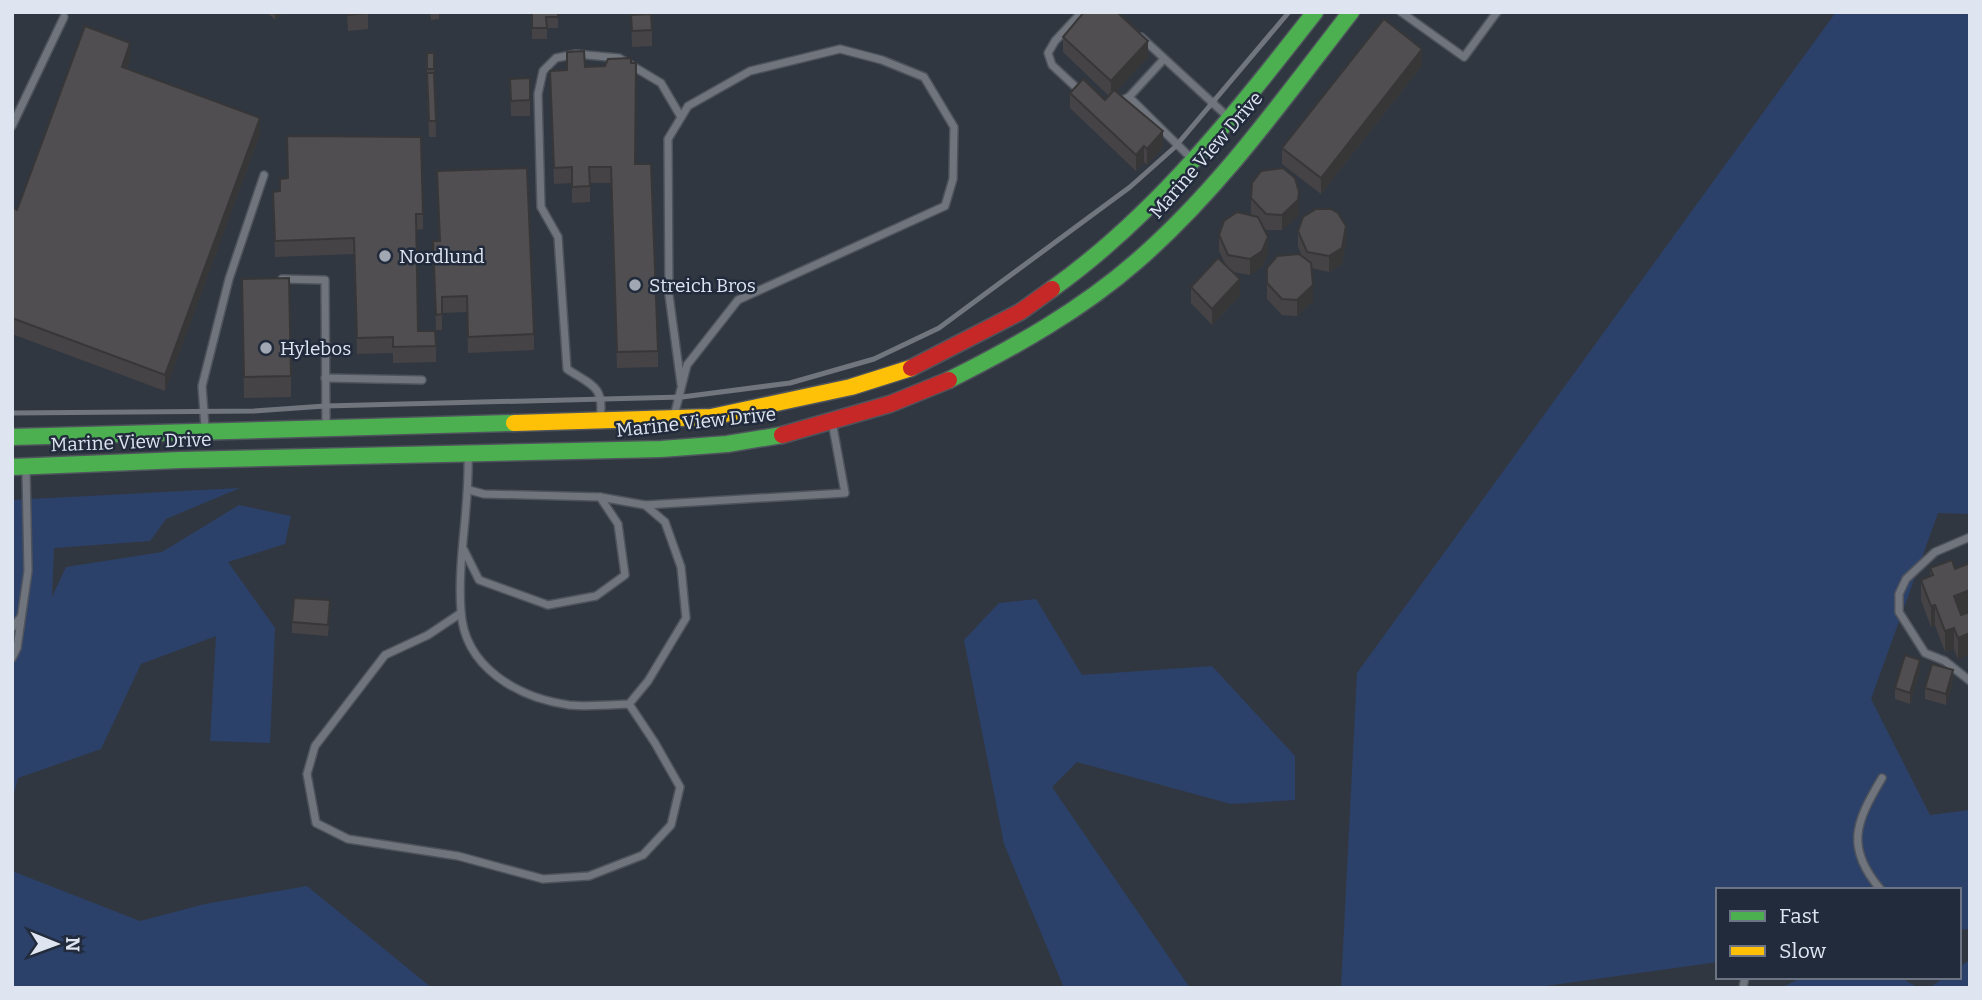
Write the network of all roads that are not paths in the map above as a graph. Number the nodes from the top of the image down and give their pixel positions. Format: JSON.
{"nodes":[{"id":1,"x":1082,"y":12,"type":"edge"},
{"id":2,"x":1315,"y":12,"type":"edge"},
{"id":3,"x":1351,"y":12,"type":"edge"},
{"id":4,"x":1401,"y":12,"type":"edge"},
{"id":5,"x":1497,"y":12,"type":"edge"},
{"id":6,"x":64,"y":17,"type":"dead end"},
{"id":7,"x":1133,"y":30,"type":"edge"},
{"id":8,"x":1164,"y":59,"type":"junction"},
{"id":9,"x":1086,"y":96,"type":"edge"},
{"id":10,"x":1129,"y":97,"type":"junction"},
{"id":11,"x":1105,"y":105,"type":"edge"},
{"id":12,"x":681,"y":117,"type":"junction"},
{"id":13,"x":1231,"y":120,"type":"junction"},
{"id":14,"x":12,"y":126,"type":"edge"},
{"id":15,"x":1195,"y":162,"type":"junction"},
{"id":16,"x":264,"y":175,"type":"dead end"},
{"id":17,"x":229,"y":279,"type":"junction"},
{"id":18,"x":243,"y":279,"type":"edge"},
{"id":19,"x":270,"y":279,"type":"edge"},
{"id":20,"x":325,"y":378,"type":"junction"},
{"id":21,"x":422,"y":380,"type":"dead end"},
{"id":22,"x":681,"y":384,"type":"junction"},
{"id":23,"x":674,"y":420,"type":"junction"},
{"id":24,"x":599,"y":422,"type":"junction"},
{"id":25,"x":832,"y":422,"type":"junction"},
{"id":26,"x":326,"y":429,"type":"junction"},
{"id":27,"x":205,"y":431,"type":"junction"},
{"id":28,"x":12,"y":437,"type":"edge"},
{"id":29,"x":468,"y":453,"type":"junction"},
{"id":30,"x":19,"y":466,"type":"edge"},
{"id":31,"x":469,"y":490,"type":"junction"},
{"id":32,"x":600,"y":497,"type":"junction"},
{"id":33,"x":645,"y":505,"type":"junction"},
{"id":34,"x":1970,"y":537,"type":"edge"},
{"id":35,"x":463,"y":549,"type":"junction"},
{"id":36,"x":461,"y":613,"type":"junction"},
{"id":37,"x":22,"y":617,"type":"junction"},
{"id":38,"x":12,"y":628,"type":"edge"},
{"id":39,"x":12,"y":658,"type":"edge"},
{"id":40,"x":1970,"y":681,"type":"edge"},
{"id":41,"x":629,"y":705,"type":"junction"},
{"id":42,"x":1882,"y":778,"type":"dead end"},
{"id":43,"x":1879,"y":888,"type":"edge"}],
"edges":[{"from":1,"to":9,"type":"lane"},
{"from":2,"to":13,"type":"main road","name":"Marine View Drive"},
{"from":3,"to":25,"type":"main road","name":"Marine View Drive"},
{"from":4,"to":5,"type":"lane"},
{"from":6,"to":14,"type":"lane"},
{"from":7,"to":8,"type":"lane"},
{"from":8,"to":10,"type":"lane"},
{"from":8,"to":13,"type":"lane"},
{"from":10,"to":11,"type":"lane"},
{"from":10,"to":15,"type":"lane"},
{"from":12,"to":22,"type":"lane"},
{"from":12,"to":22,"type":"lane"},
{"from":12,"to":24,"type":"lane"},
{"from":13,"to":15,"type":"main road","name":"Marine View Drive"},
{"from":15,"to":23,"type":"main road","name":"Marine View Drive"},
{"from":16,"to":17,"type":"lane"},
{"from":17,"to":18,"type":"lane"},
{"from":17,"to":27,"type":"lane"},
{"from":19,"to":20,"type":"lane"},
{"from":20,"to":21,"type":"lane"},
{"from":20,"to":26,"type":"lane"},
{"from":22,"to":23,"type":"lane"},
{"from":23,"to":24,"type":"main road","name":"Marine View Drive"},
{"from":24,"to":26,"type":"main road","name":"Marine View Drive"},
{"from":25,"to":29,"type":"main road","name":"Marine View Drive"},
{"from":25,"to":33,"type":"lane"},
{"from":26,"to":27,"type":"main road","name":"Marine View Drive"},
{"from":27,"to":28,"type":"main road","name":"Marine View Drive"},
{"from":29,"to":30,"type":"main road","name":"Marine View Drive"},
{"from":29,"to":31,"type":"lane"},
{"from":30,"to":37,"type":"lane"},
{"from":31,"to":32,"type":"lane"},
{"from":31,"to":35,"type":"lane"},
{"from":32,"to":33,"type":"lane"},
{"from":32,"to":35,"type":"lane"},
{"from":33,"to":41,"type":"lane"},
{"from":34,"to":40,"type":"lane"},
{"from":35,"to":36,"type":"lane"},
{"from":36,"to":41,"type":"lane"},
{"from":36,"to":41,"type":"lane"},
{"from":37,"to":38,"type":"lane"},
{"from":37,"to":39,"type":"lane"},
{"from":42,"to":43,"type":"lane"}]}
